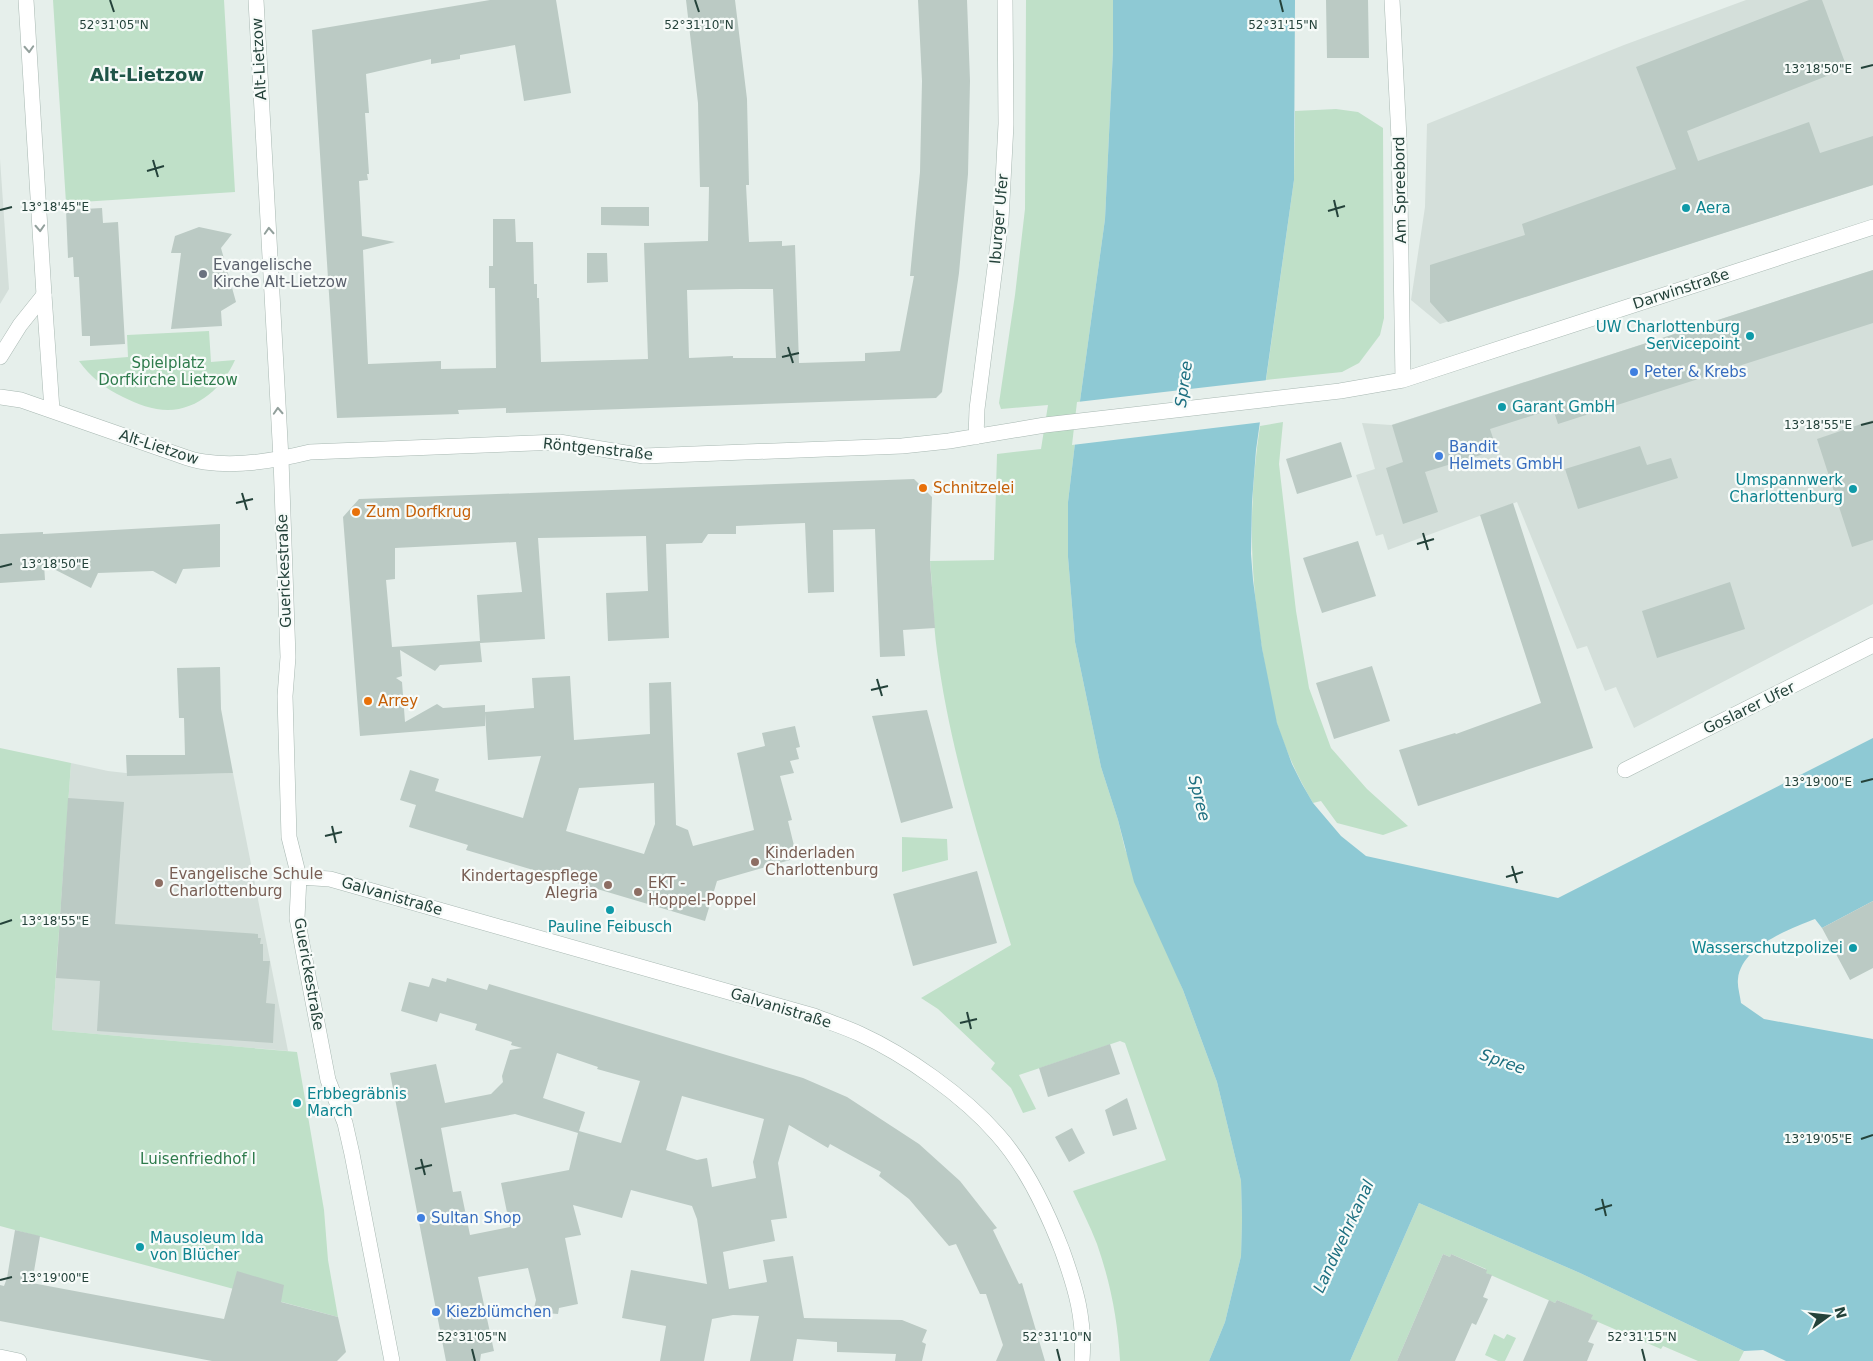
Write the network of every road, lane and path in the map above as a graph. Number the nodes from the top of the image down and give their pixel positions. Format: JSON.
{"nodes":[{"id":1,"x":26,"y":0,"type":"edge"},
{"id":2,"x":256,"y":0,"type":"edge"},
{"id":3,"x":1006,"y":0,"type":"edge"},
{"id":4,"x":1392,"y":0,"type":"edge"},
{"id":5,"x":1873,"y":227,"type":"edge"},
{"id":6,"x":44,"y":295,"type":"junction"},
{"id":7,"x":0,"y":357,"type":"edge"},
{"id":8,"x":1403,"y":380,"type":"junction"},
{"id":9,"x":0,"y":397,"type":"edge"},
{"id":10,"x":52,"y":410,"type":"junction"},
{"id":11,"x":1045,"y":425,"type":"joint"},
{"id":12,"x":976,"y":437,"type":"junction"},
{"id":13,"x":281,"y":459,"type":"junction"},
{"id":14,"x":1873,"y":644,"type":"edge"},
{"id":15,"x":1624,"y":770,"type":"dead end"},
{"id":16,"x":299,"y":877,"type":"junction"},
{"id":17,"x":0,"y":1358,"type":"edge"},
{"id":18,"x":19,"y":1361,"type":"edge"},
{"id":19,"x":392,"y":1361,"type":"edge"},
{"id":20,"x":1082,"y":1361,"type":"edge"}],
"edges":[{"from":1,"to":6,"type":"street","one_way":true},
{"from":13,"to":2,"type":"street","name":"Alt-Lietzow","one_way":true},
{"from":3,"to":12,"type":"street","name":"Iburger Ufer"},
{"from":4,"to":8,"type":"street","name":"Am Spreebord"},
{"from":5,"to":8,"type":"street","name":"Darwinstraße"},
{"from":6,"to":7,"type":"street"},
{"from":6,"to":10,"type":"street"},
{"from":8,"to":11,"type":"street","name":"Darwinstraße"},
{"from":9,"to":10,"type":"street","name":"Alt-Lietzow"},
{"from":10,"to":13,"type":"street","name":"Alt-Lietzow"},
{"from":11,"to":12,"type":"street","name":"Röntgenstraße"},
{"from":12,"to":13,"type":"street","name":"Röntgenstraße"},
{"from":13,"to":16,"type":"street","name":"Guerickestraße"},
{"from":14,"to":15,"type":"street","name":"Goslarer Ufer"},
{"from":16,"to":19,"type":"street","name":"Guerickestraße"},
{"from":16,"to":20,"type":"street","name":"Galvanistraße"},
{"from":17,"to":18,"type":"street"}]}
